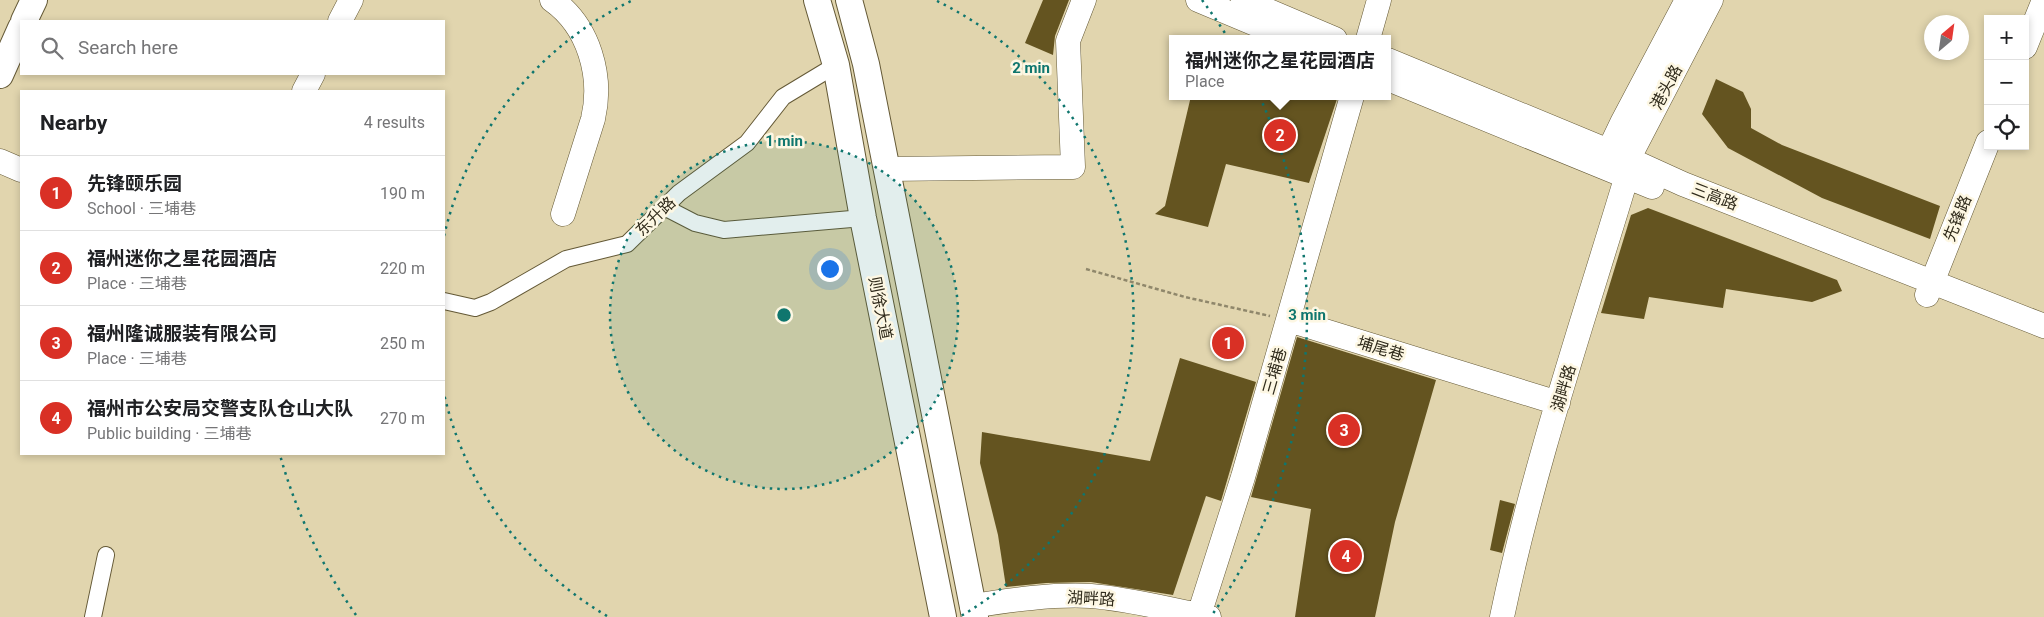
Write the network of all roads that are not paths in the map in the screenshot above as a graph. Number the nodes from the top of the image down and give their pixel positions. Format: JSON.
{"nodes":[{"id":1,"x":34,"y":0,"type":"edge"},
{"id":2,"x":351,"y":0,"type":"edge"},
{"id":3,"x":552,"y":0,"type":"edge"},
{"id":4,"x":1084,"y":0,"type":"edge"},
{"id":5,"x":1198,"y":0,"type":"edge"},
{"id":6,"x":1243,"y":0,"type":"edge"},
{"id":7,"x":1379,"y":0,"type":"edge"},
{"id":8,"x":1687,"y":0,"type":"edge"},
{"id":9,"x":1711,"y":0,"type":"edge"},
{"id":10,"x":2044,"y":0,"type":"edge"},
{"id":11,"x":818,"y":4,"type":"edge"},
{"id":12,"x":853,"y":6,"type":"edge"},
{"id":13,"x":24,"y":20,"type":"edge"},
{"id":14,"x":341,"y":20,"type":"edge"},
{"id":15,"x":20,"y":30,"type":"edge"},
{"id":16,"x":1281,"y":35,"type":"edge"},
{"id":17,"x":1326,"y":35,"type":"edge"},
{"id":18,"x":1369,"y":35,"type":"edge"},
{"id":19,"x":2029,"y":37,"type":"edge"},
{"id":20,"x":1391,"y":61,"type":"edge"},
{"id":21,"x":836,"y":65,"type":"junction"},
{"id":22,"x":0,"y":75,"type":"edge"},
{"id":23,"x":312,"y":75,"type":"edge"},
{"id":24,"x":1391,"y":80,"type":"edge"},
{"id":25,"x":305,"y":90,"type":"edge"},
{"id":26,"x":1351,"y":100,"type":"edge"},
{"id":27,"x":1985,"y":150,"type":"edge"},
{"id":28,"x":0,"y":161,"type":"edge"},
{"id":29,"x":1620,"y":165,"type":"junction"},
{"id":30,"x":887,"y":168,"type":"junction"},
{"id":31,"x":20,"y":170,"type":"edge"},
{"id":32,"x":664,"y":207,"type":"junction"},
{"id":33,"x":563,"y":214,"type":"dead end"},
{"id":34,"x":863,"y":218,"type":"junction"},
{"id":35,"x":1930,"y":288,"type":"junction"},
{"id":36,"x":445,"y":301,"type":"edge"},
{"id":37,"x":1289,"y":320,"type":"junction"},
{"id":38,"x":2044,"y":326,"type":"edge"},
{"id":39,"x":2044,"y":342,"type":"edge"},
{"id":40,"x":1558,"y":403,"type":"junction"},
{"id":41,"x":106,"y":556,"type":"dead end"},
{"id":42,"x":974,"y":612,"type":"edge"},
{"id":43,"x":1204,"y":616,"type":"edge"},
{"id":44,"x":93,"y":617,"type":"edge"},
{"id":45,"x":943,"y":617,"type":"edge"},
{"id":46,"x":1502,"y":617,"type":"edge"}],
"edges":[{"from":1,"to":13,"type":"main road"},
{"from":2,"to":14,"type":"street"},
{"from":3,"to":33,"type":"street"},
{"from":4,"to":30,"type":"street"},
{"from":5,"to":16,"type":"street"},
{"from":6,"to":17,"type":"street"},
{"from":7,"to":18,"type":"street"},
{"from":8,"to":29,"type":"street","name":"港头路"},
{"from":9,"to":29,"type":"street","name":"港头路"},
{"from":10,"to":19,"type":"street"},
{"from":11,"to":21,"type":"main road","name":"则徐大道"},
{"from":12,"to":30,"type":"main road","name":"则徐大道"},
{"from":15,"to":22,"type":"main road"},
{"from":20,"to":29,"type":"street","name":"三高路"},
{"from":21,"to":32,"type":"street","name":"东升路"},
{"from":21,"to":34,"type":"main road","name":"则徐大道"},
{"from":23,"to":25,"type":"street"},
{"from":24,"to":29,"type":"street","name":"三高路"},
{"from":26,"to":37,"type":"street","name":"三埔巷"},
{"from":27,"to":35,"type":"street","name":"先锋路"},
{"from":28,"to":31,"type":"street"},
{"from":29,"to":35,"type":"street","name":"三高路"},
{"from":29,"to":40,"type":"street","name":"湖畔路"},
{"from":30,"to":42,"type":"main road","name":"则徐大道"},
{"from":32,"to":34,"type":"street"},
{"from":32,"to":36,"type":"street","name":"东升路"},
{"from":34,"to":45,"type":"main road","name":"则徐大道"},
{"from":35,"to":38,"type":"street","name":"三高路"},
{"from":35,"to":39,"type":"street","name":"三高路"},
{"from":37,"to":40,"type":"street","name":"埔尾巷"},
{"from":37,"to":43,"type":"street","name":"三埔巷"},
{"from":40,"to":46,"type":"street","name":"湖畔路"},
{"from":41,"to":44,"type":"street"},
{"from":42,"to":43,"type":"street","name":"湖畔路"}]}
